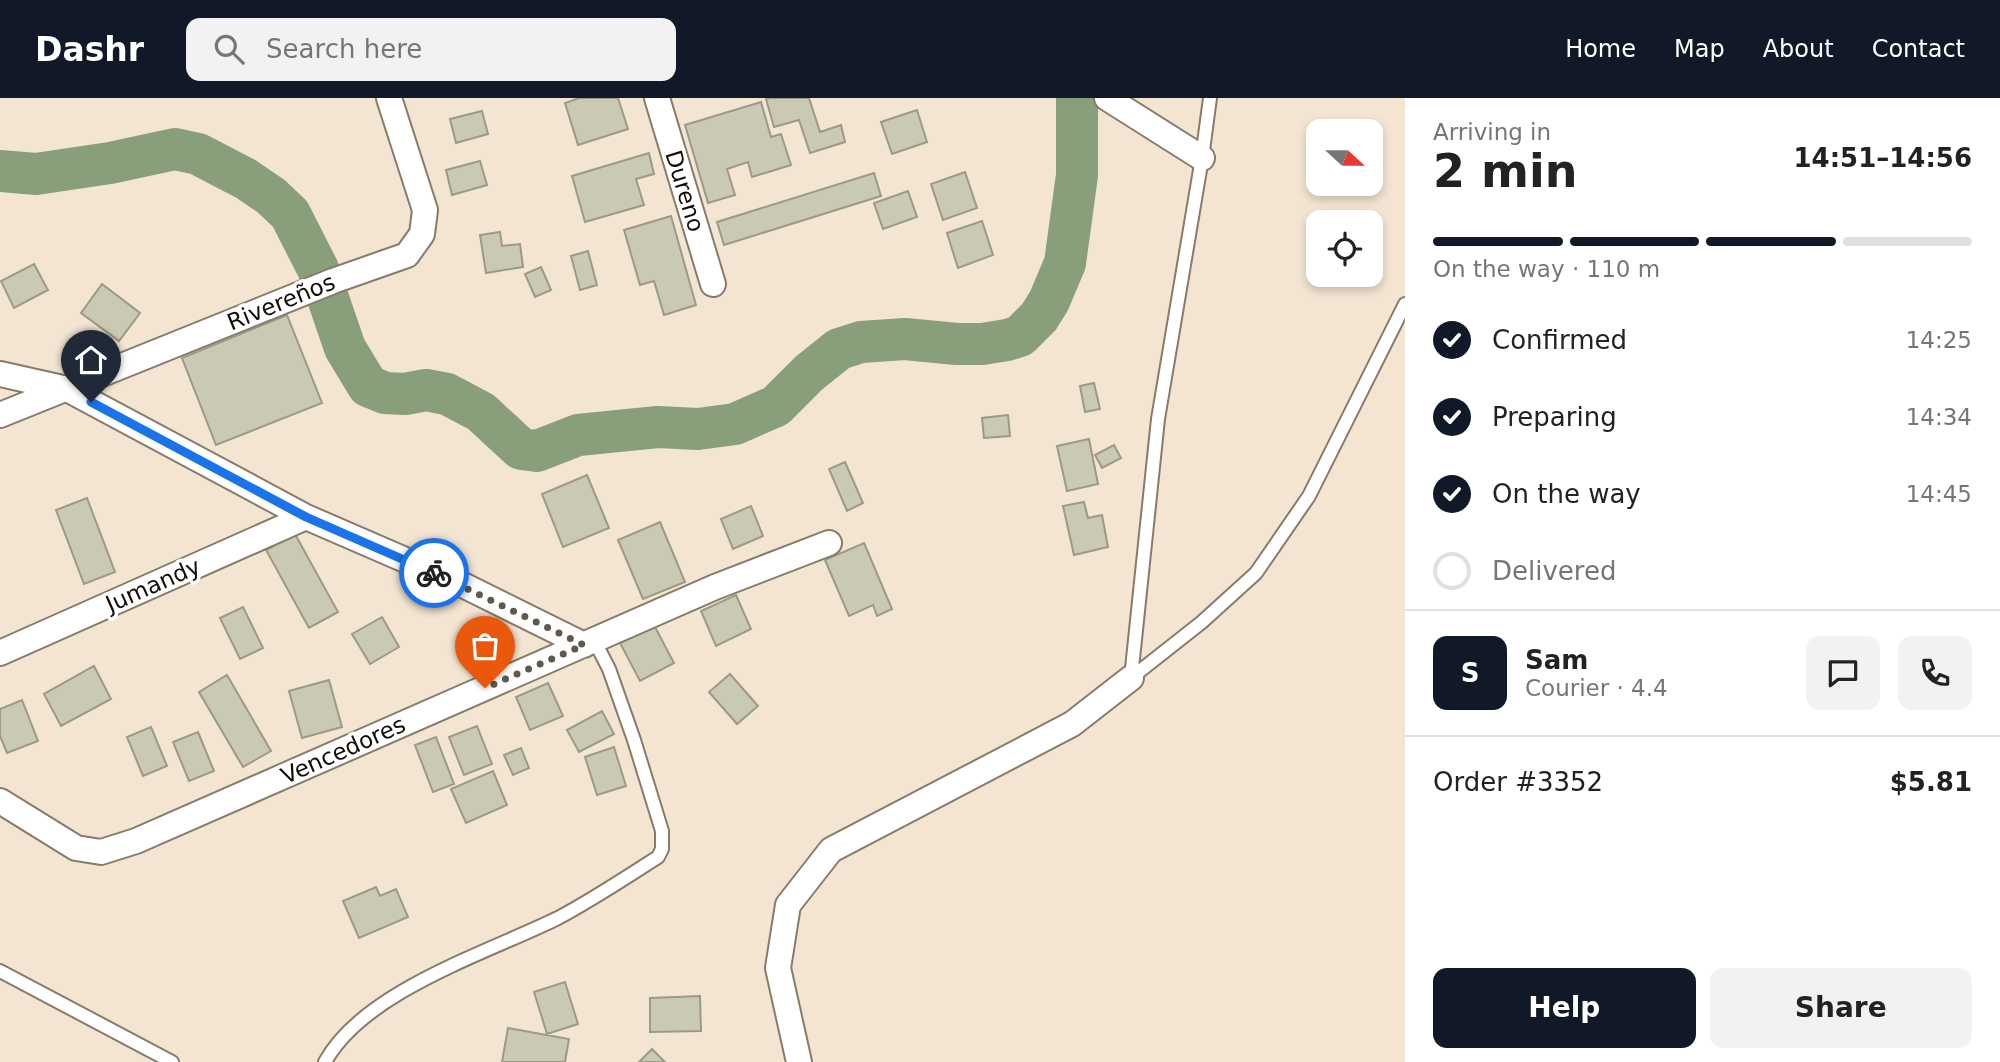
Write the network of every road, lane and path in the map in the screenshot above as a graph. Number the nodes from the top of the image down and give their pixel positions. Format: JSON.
{"nodes":[{"id":1,"x":389,"y":98,"type":"edge"},
{"id":2,"x":657,"y":98,"type":"edge"},
{"id":3,"x":1107,"y":98,"type":"edge"},
{"id":4,"x":1210,"y":98,"type":"edge"},
{"id":5,"x":1202,"y":158,"type":"junction"},
{"id":6,"x":713,"y":284,"type":"dead end"},
{"id":7,"x":1405,"y":304,"type":"edge"},
{"id":8,"x":0,"y":374,"type":"edge"},
{"id":9,"x":67,"y":389,"type":"junction"},
{"id":10,"x":0,"y":415,"type":"edge"},
{"id":11,"x":306,"y":517,"type":"junction"},
{"id":12,"x":829,"y":543,"type":"dead end"},
{"id":13,"x":589,"y":642,"type":"junction"},
{"id":14,"x":0,"y":653,"type":"edge"},
{"id":15,"x":1131,"y":678,"type":"junction"},
{"id":16,"x":0,"y":801,"type":"edge"},
{"id":17,"x":0,"y":971,"type":"edge"},
{"id":18,"x":172,"y":1062,"type":"edge"},
{"id":19,"x":325,"y":1062,"type":"edge"},
{"id":20,"x":799,"y":1062,"type":"edge"}],
"edges":[{"from":1,"to":9,"type":"street","name":"Rivereños"},
{"from":2,"to":6,"type":"street","name":"Dureno"},
{"from":3,"to":5,"type":"street"},
{"from":4,"to":5,"type":"lane"},
{"from":5,"to":15,"type":"lane"},
{"from":7,"to":15,"type":"lane"},
{"from":8,"to":9,"type":"street"},
{"from":9,"to":10,"type":"street","name":"Rivereños"},
{"from":9,"to":11,"type":"street"},
{"from":11,"to":13,"type":"street"},
{"from":11,"to":14,"type":"street","name":"Jumandy"},
{"from":12,"to":13,"type":"street","name":"Vencedores"},
{"from":13,"to":16,"type":"street","name":"Vencedores"},
{"from":13,"to":19,"type":"lane"},
{"from":15,"to":20,"type":"street"},
{"from":17,"to":18,"type":"lane"}]}
